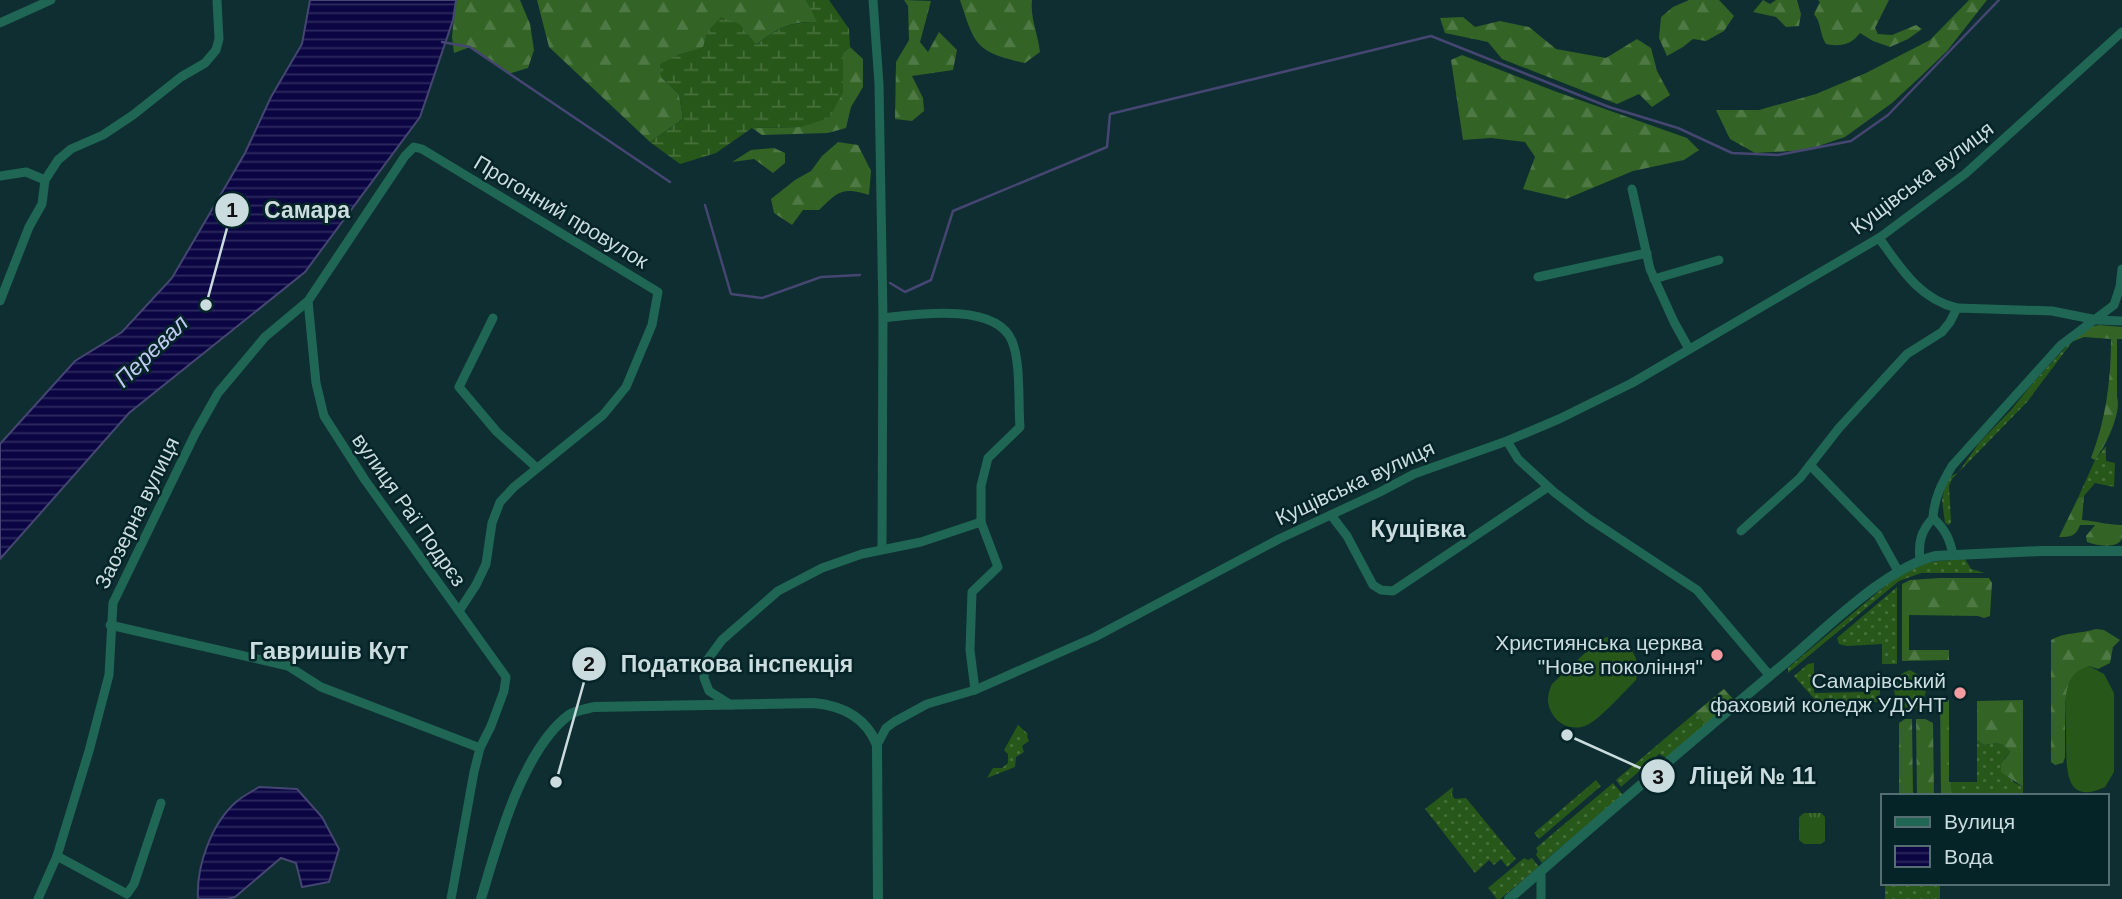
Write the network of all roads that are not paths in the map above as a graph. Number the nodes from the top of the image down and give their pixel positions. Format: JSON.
{"nodes":[{"id":1,"x":51,"y":0,"type":"edge"},
{"id":2,"x":217,"y":0,"type":"edge"},
{"id":3,"x":873,"y":0,"type":"edge"},
{"id":4,"x":0,"y":23,"type":"edge"},
{"id":5,"x":2122,"y":32,"type":"edge"},
{"id":6,"x":0,"y":176,"type":"edge"},
{"id":7,"x":45,"y":180,"type":"junction"},
{"id":8,"x":1632,"y":189,"type":"dead end"},
{"id":9,"x":1879,"y":238,"type":"junction"},
{"id":10,"x":1647,"y":253,"type":"junction"},
{"id":11,"x":1719,"y":260,"type":"dead end"},
{"id":12,"x":2122,"y":269,"type":"edge"},
{"id":13,"x":1538,"y":277,"type":"dead end"},
{"id":14,"x":1654,"y":279,"type":"junction"},
{"id":15,"x":0,"y":301,"type":"edge"},
{"id":16,"x":308,"y":301,"type":"junction"},
{"id":17,"x":1957,"y":308,"type":"junction"},
{"id":18,"x":494,"y":318,"type":"dead end"},
{"id":19,"x":883,"y":318,"type":"junction"},
{"id":20,"x":2097,"y":320,"type":"junction"},
{"id":21,"x":2122,"y":321,"type":"edge"},
{"id":22,"x":1689,"y":349,"type":"junction"},
{"id":23,"x":1507,"y":441,"type":"junction"},
{"id":24,"x":1811,"y":465,"type":"junction"},
{"id":25,"x":537,"y":468,"type":"junction"},
{"id":26,"x":1548,"y":487,"type":"junction"},
{"id":27,"x":1331,"y":515,"type":"junction"},
{"id":28,"x":1933,"y":518,"type":"junction"},
{"id":29,"x":981,"y":522,"type":"junction"},
{"id":30,"x":1741,"y":531,"type":"dead end"},
{"id":31,"x":882,"y":548,"type":"junction"},
{"id":32,"x":2122,"y":551,"type":"edge"},
{"id":33,"x":1953,"y":555,"type":"junction"},
{"id":34,"x":1920,"y":560,"type":"junction"},
{"id":35,"x":1898,"y":571,"type":"junction"},
{"id":36,"x":459,"y":611,"type":"junction"},
{"id":37,"x":110,"y":625,"type":"junction"},
{"id":38,"x":1770,"y":676,"type":"junction"},
{"id":39,"x":975,"y":691,"type":"junction"},
{"id":40,"x":731,"y":705,"type":"junction"},
{"id":41,"x":877,"y":745,"type":"junction"},
{"id":42,"x":480,"y":748,"type":"junction"},
{"id":43,"x":162,"y":803,"type":"dead end"},
{"id":44,"x":57,"y":856,"type":"junction"},
{"id":45,"x":1541,"y":871,"type":"junction"},
{"id":46,"x":38,"y":899,"type":"edge"},
{"id":47,"x":451,"y":899,"type":"edge"},
{"id":48,"x":481,"y":899,"type":"edge"},
{"id":49,"x":878,"y":899,"type":"edge"},
{"id":50,"x":1509,"y":899,"type":"edge"},
{"id":51,"x":1541,"y":899,"type":"edge"}],
"edges":[{"from":1,"to":4,"type":"street"},
{"from":2,"to":7,"type":"street"},
{"from":3,"to":19,"type":"street"},
{"from":5,"to":9,"type":"street","name":"Кущівська вулиця"},
{"from":6,"to":7,"type":"street"},
{"from":7,"to":15,"type":"street"},
{"from":8,"to":10,"type":"street"},
{"from":9,"to":17,"type":"street"},
{"from":9,"to":22,"type":"street","name":"Кущівська вулиця"},
{"from":10,"to":13,"type":"street"},
{"from":10,"to":14,"type":"street"},
{"from":11,"to":14,"type":"street"},
{"from":12,"to":20,"type":"street"},
{"from":14,"to":22,"type":"street"},
{"from":16,"to":25,"type":"street","name":"Прогонний провулок"},
{"from":16,"to":36,"type":"street","name":"вулиця Раї Подрєз"},
{"from":16,"to":37,"type":"street","name":"Заозерна вулиця"},
{"from":17,"to":20,"type":"street"},
{"from":17,"to":24,"type":"street"},
{"from":18,"to":25,"type":"street"},
{"from":19,"to":29,"type":"street"},
{"from":19,"to":31,"type":"street"},
{"from":20,"to":21,"type":"street"},
{"from":20,"to":28,"type":"street"},
{"from":22,"to":23,"type":"street","name":"Кущівська вулиця"},
{"from":23,"to":26,"type":"street"},
{"from":23,"to":27,"type":"street","name":"Кущівська вулиця"},
{"from":24,"to":30,"type":"street"},
{"from":24,"to":35,"type":"street"},
{"from":25,"to":36,"type":"street","name":"Прогонний провулок"},
{"from":26,"to":27,"type":"street"},
{"from":26,"to":38,"type":"street"},
{"from":27,"to":39,"type":"street","name":"Кущівська вулиця"},
{"from":28,"to":33,"type":"street"},
{"from":28,"to":34,"type":"street"},
{"from":29,"to":31,"type":"street"},
{"from":29,"to":39,"type":"street"},
{"from":31,"to":40,"type":"street"},
{"from":32,"to":33,"type":"street"},
{"from":33,"to":34,"type":"street"},
{"from":34,"to":35,"type":"street"},
{"from":35,"to":38,"type":"street"},
{"from":36,"to":42,"type":"street","name":"вулиця Раї Подрєз"},
{"from":37,"to":42,"type":"street"},
{"from":37,"to":44,"type":"street","name":"Заозерна вулиця"},
{"from":38,"to":45,"type":"street"},
{"from":39,"to":41,"type":"street","name":"Кущівська вулиця"},
{"from":40,"to":41,"type":"street"},
{"from":40,"to":48,"type":"street"},
{"from":41,"to":49,"type":"street"},
{"from":42,"to":47,"type":"street"},
{"from":43,"to":44,"type":"street"},
{"from":44,"to":46,"type":"street","name":"Заозерна вулиця"},
{"from":45,"to":50,"type":"street"},
{"from":45,"to":51,"type":"street"}]}
